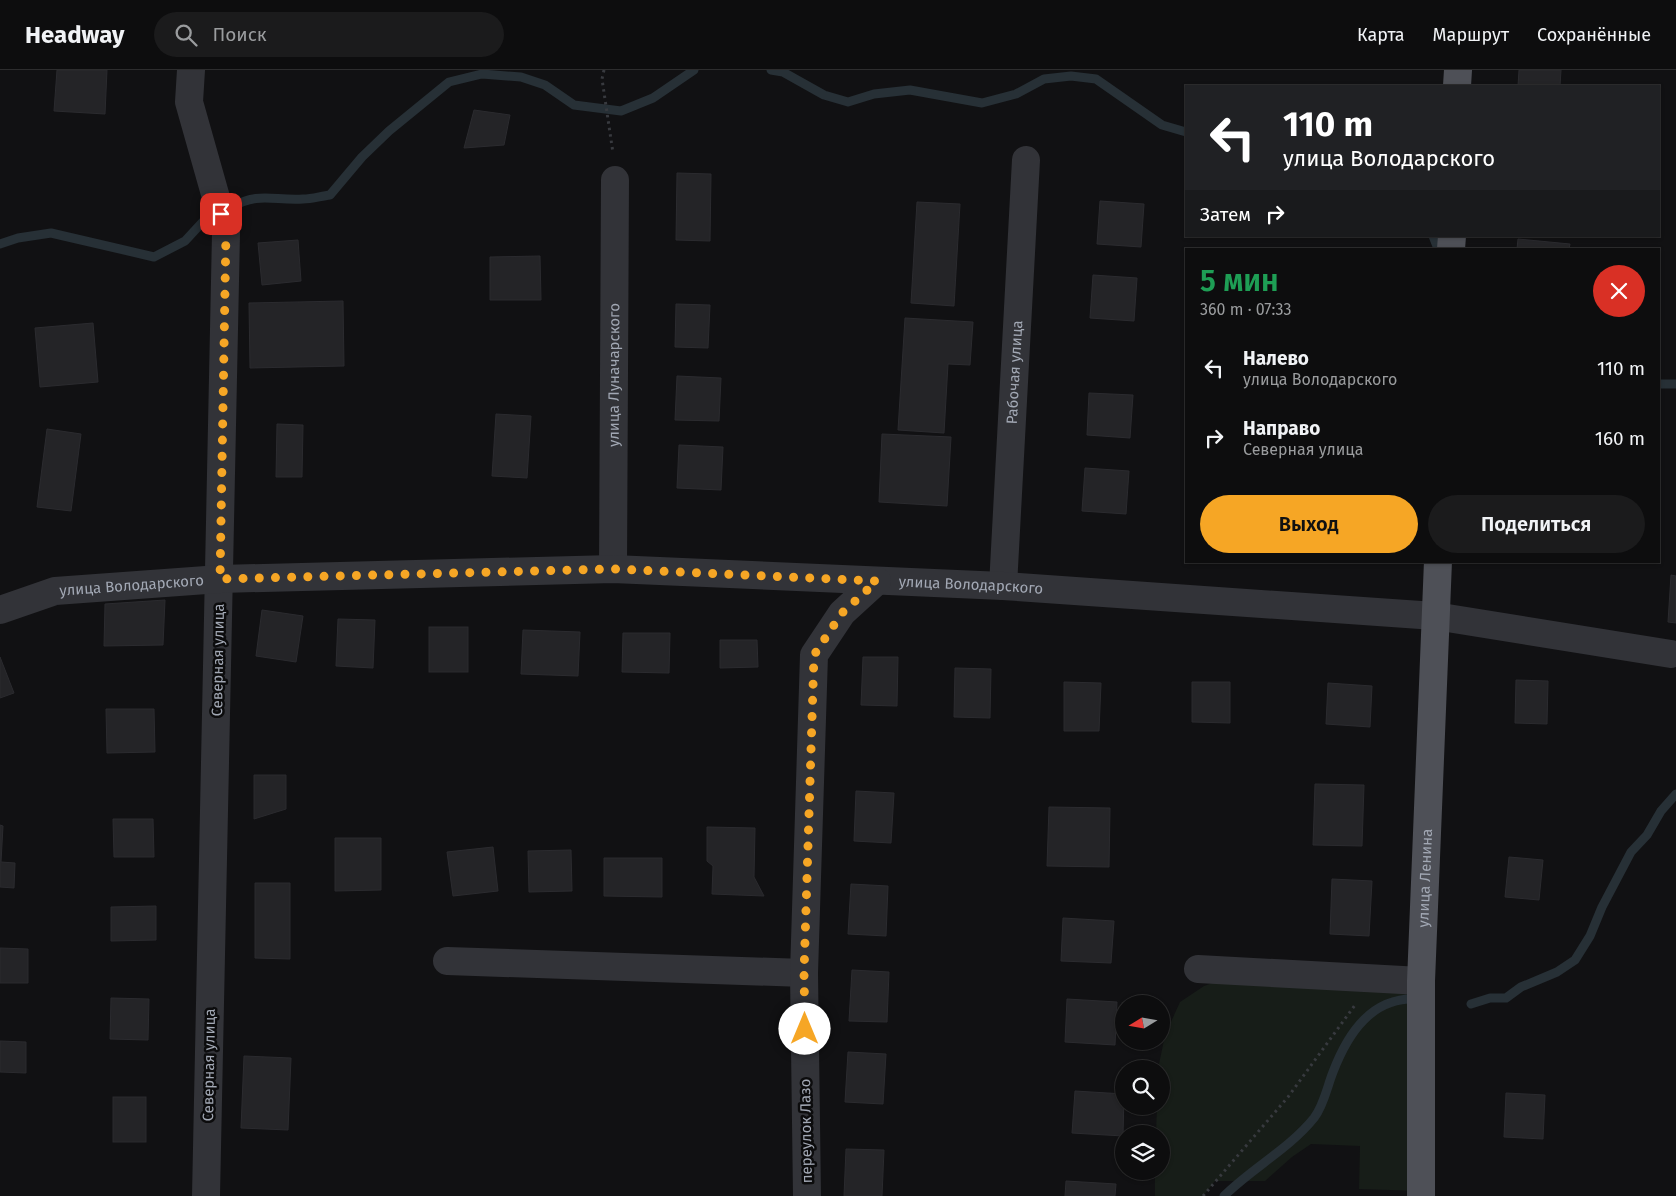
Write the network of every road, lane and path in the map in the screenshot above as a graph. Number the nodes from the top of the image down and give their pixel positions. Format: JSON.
{"nodes":[{"id":1,"x":191,"y":70,"type":"edge"},
{"id":2,"x":604,"y":70,"type":"edge"},
{"id":3,"x":1458,"y":70,"type":"edge"},
{"id":4,"x":1458,"y":85,"type":"edge"},
{"id":5,"x":612,"y":140,"type":"dead end"},
{"id":6,"x":1026,"y":160,"type":"dead end"},
{"id":7,"x":615,"y":180,"type":"dead end"},
{"id":8,"x":1438,"y":563,"type":"edge"},
{"id":9,"x":613,"y":569,"type":"junction"},
{"id":10,"x":220,"y":579,"type":"junction"},
{"id":11,"x":877,"y":581,"type":"junction"},
{"id":12,"x":1003,"y":586,"type":"junction"},
{"id":13,"x":0,"y":610,"type":"edge"},
{"id":14,"x":1436,"y":616,"type":"junction"},
{"id":15,"x":1671,"y":654,"type":"dead end"},
{"id":16,"x":447,"y":961,"type":"dead end"},
{"id":17,"x":1198,"y":969,"type":"dead end"},
{"id":18,"x":804,"y":973,"type":"junction"},
{"id":19,"x":1421,"y":980,"type":"junction"},
{"id":20,"x":1358,"y":1001,"type":"dead end"},
{"id":21,"x":206,"y":1196,"type":"edge"},
{"id":22,"x":807,"y":1196,"type":"edge"},
{"id":23,"x":1203,"y":1196,"type":"edge"},
{"id":24,"x":1421,"y":1196,"type":"edge"}],
"edges":[{"from":1,"to":10,"type":"street","name":"Северная улица"},
{"from":2,"to":5,"type":"path"},
{"from":3,"to":4,"type":"main road"},
{"from":6,"to":12,"type":"street","name":"Рабочая улица"},
{"from":7,"to":9,"type":"street","name":"улица Луначарского"},
{"from":8,"to":14,"type":"main road","name":"улица Ленина"},
{"from":9,"to":10,"type":"street","name":"улица Володарского"},
{"from":9,"to":11,"type":"street","name":"улица Володарского"},
{"from":10,"to":13,"type":"street","name":"улица Володарского"},
{"from":10,"to":21,"type":"street","name":"Северная улица"},
{"from":11,"to":12,"type":"street","name":"улица Володарского"},
{"from":11,"to":18,"type":"street","name":"переулок Лазо"},
{"from":12,"to":14,"type":"street","name":"улица Володарского"},
{"from":14,"to":15,"type":"street","name":"улица Володарского"},
{"from":14,"to":19,"type":"main road","name":"улица Ленина"},
{"from":16,"to":18,"type":"street"},
{"from":17,"to":19,"type":"street"},
{"from":18,"to":22,"type":"street","name":"переулок Лазо"},
{"from":19,"to":24,"type":"main road","name":"улица Ленина"},
{"from":20,"to":23,"type":"path"}]}
